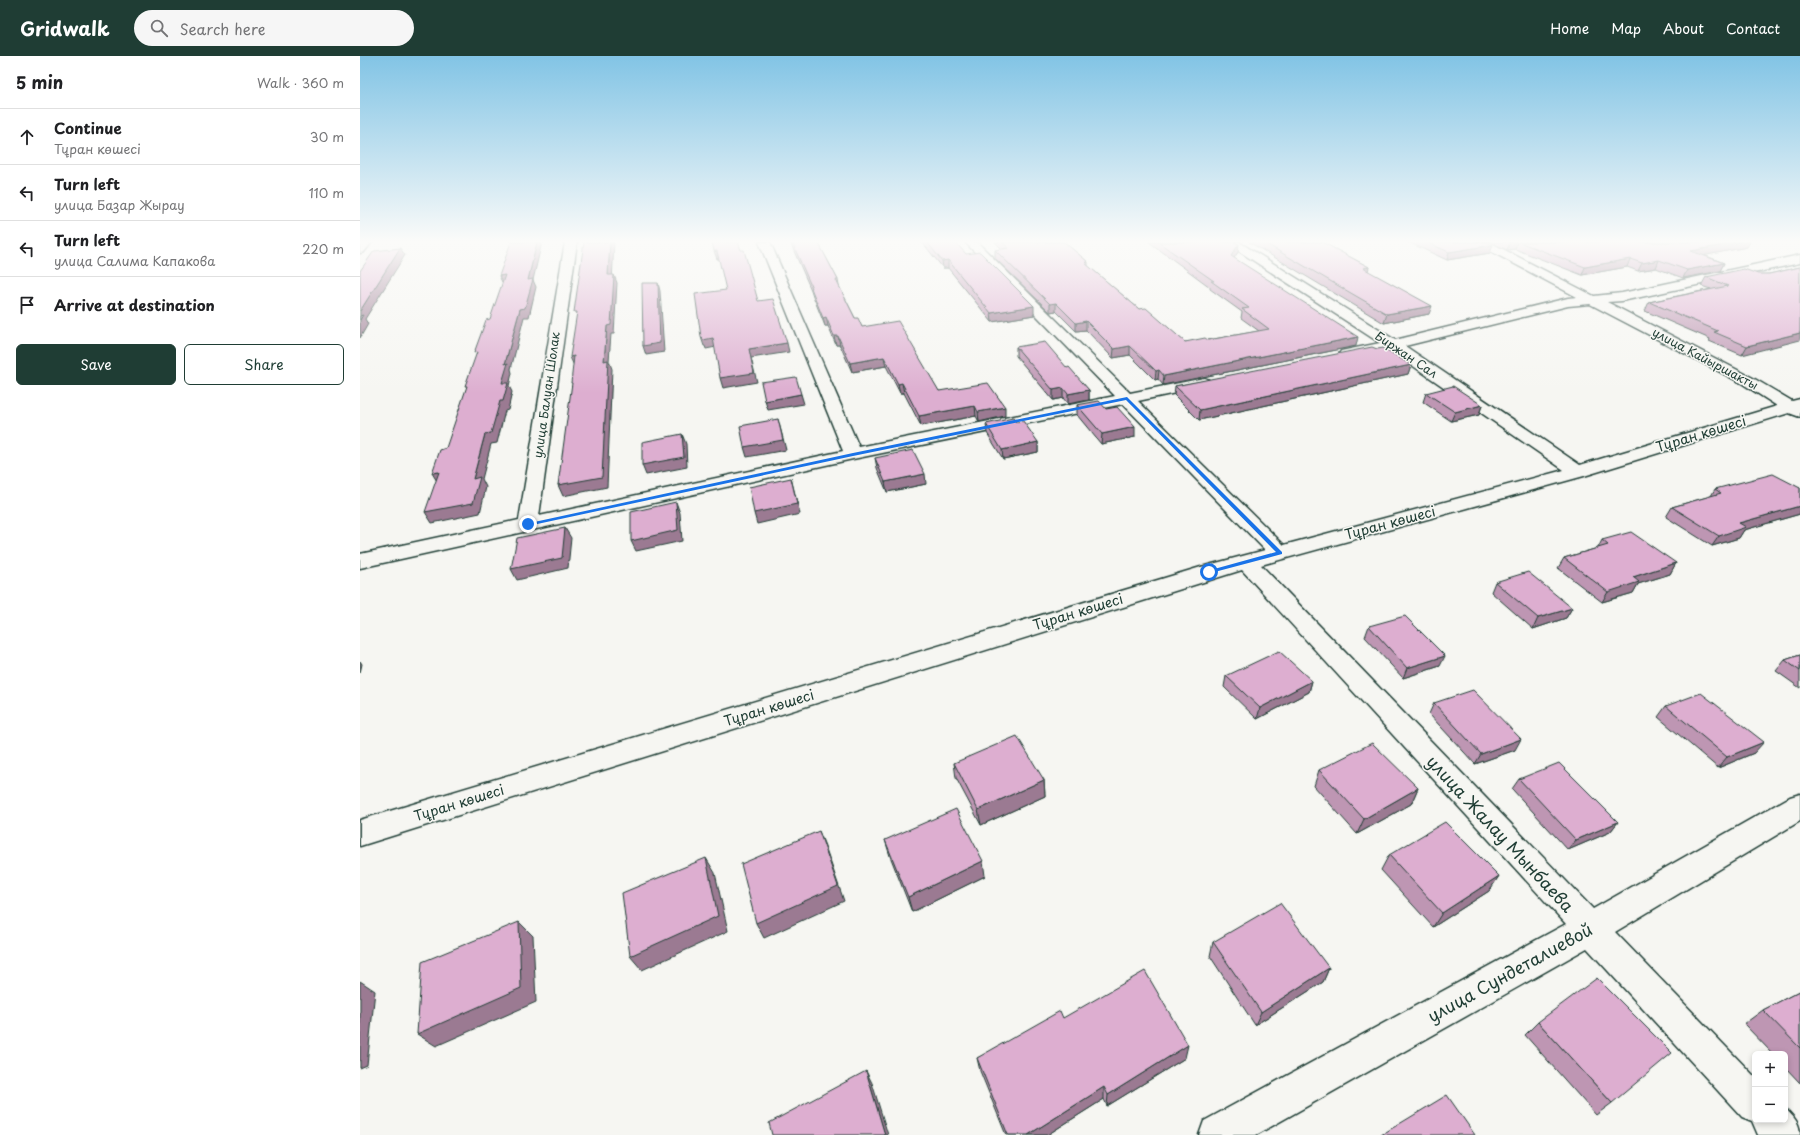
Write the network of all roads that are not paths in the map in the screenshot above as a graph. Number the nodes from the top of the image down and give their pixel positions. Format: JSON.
{"nodes":[{"id":1,"x":563,"y":292,"type":"edge"},
{"id":2,"x":785,"y":292,"type":"edge"},
{"id":3,"x":1020,"y":292,"type":"edge"},
{"id":4,"x":1311,"y":292,"type":"edge"},
{"id":5,"x":1579,"y":292,"type":"edge"},
{"id":6,"x":1644,"y":292,"type":"edge"},
{"id":7,"x":1593,"y":300,"type":"junction"},
{"id":8,"x":1393,"y":345,"type":"junction"},
{"id":9,"x":1330,"y":358,"type":"edge"},
{"id":10,"x":1221,"y":380,"type":"edge"},
{"id":11,"x":1127,"y":399,"type":"junction"},
{"id":12,"x":1797,"y":408,"type":"edge"},
{"id":13,"x":853,"y":454,"type":"junction"},
{"id":14,"x":1578,"y":472,"type":"junction"},
{"id":15,"x":528,"y":524,"type":"junction"},
{"id":16,"x":1280,"y":553,"type":"junction"},
{"id":17,"x":360,"y":560,"type":"edge"},
{"id":18,"x":1246,"y":562,"type":"junction"},
{"id":19,"x":1800,"y":806,"type":"edge"},
{"id":20,"x":360,"y":833,"type":"edge"},
{"id":21,"x":1589,"y":929,"type":"junction"},
{"id":22,"x":1752,"y":1101,"type":"edge"},
{"id":23,"x":1773,"y":1123,"type":"edge"},
{"id":24,"x":1218,"y":1135,"type":"edge"},
{"id":25,"x":1784,"y":1135,"type":"edge"}],
"edges":[{"from":1,"to":15,"type":"street","name":"улица Балуан Шолак"},
{"from":2,"to":13,"type":"street"},
{"from":3,"to":11,"type":"street"},
{"from":4,"to":8,"type":"street","name":"Биржан Сал"},
{"from":5,"to":7,"type":"street","name":"улица Кайыршакты"},
{"from":6,"to":7,"type":"street"},
{"from":7,"to":8,"type":"street"},
{"from":7,"to":12,"type":"street","name":"улица Кайыршакты"},
{"from":8,"to":9,"type":"street"},
{"from":8,"to":14,"type":"street","name":"Биржан Сал"},
{"from":10,"to":11,"type":"street"},
{"from":11,"to":13,"type":"street"},
{"from":11,"to":16,"type":"street"},
{"from":12,"to":14,"type":"street","name":"Тұран көшесі"},
{"from":13,"to":15,"type":"street"},
{"from":14,"to":16,"type":"street","name":"Тұран көшесі"},
{"from":15,"to":17,"type":"street"},
{"from":16,"to":18,"type":"street","name":"Тұран көшесі"},
{"from":18,"to":20,"type":"street","name":"Тұран көшесі"},
{"from":18,"to":21,"type":"street","name":"улица Жалау Мынбаева"},
{"from":19,"to":21,"type":"street","name":"улица Сундеталиевой"},
{"from":21,"to":22,"type":"street","name":"улица Жалау Мынбаева"},
{"from":21,"to":24,"type":"street","name":"улица Сундеталиевой"},
{"from":23,"to":25,"type":"street"}]}
